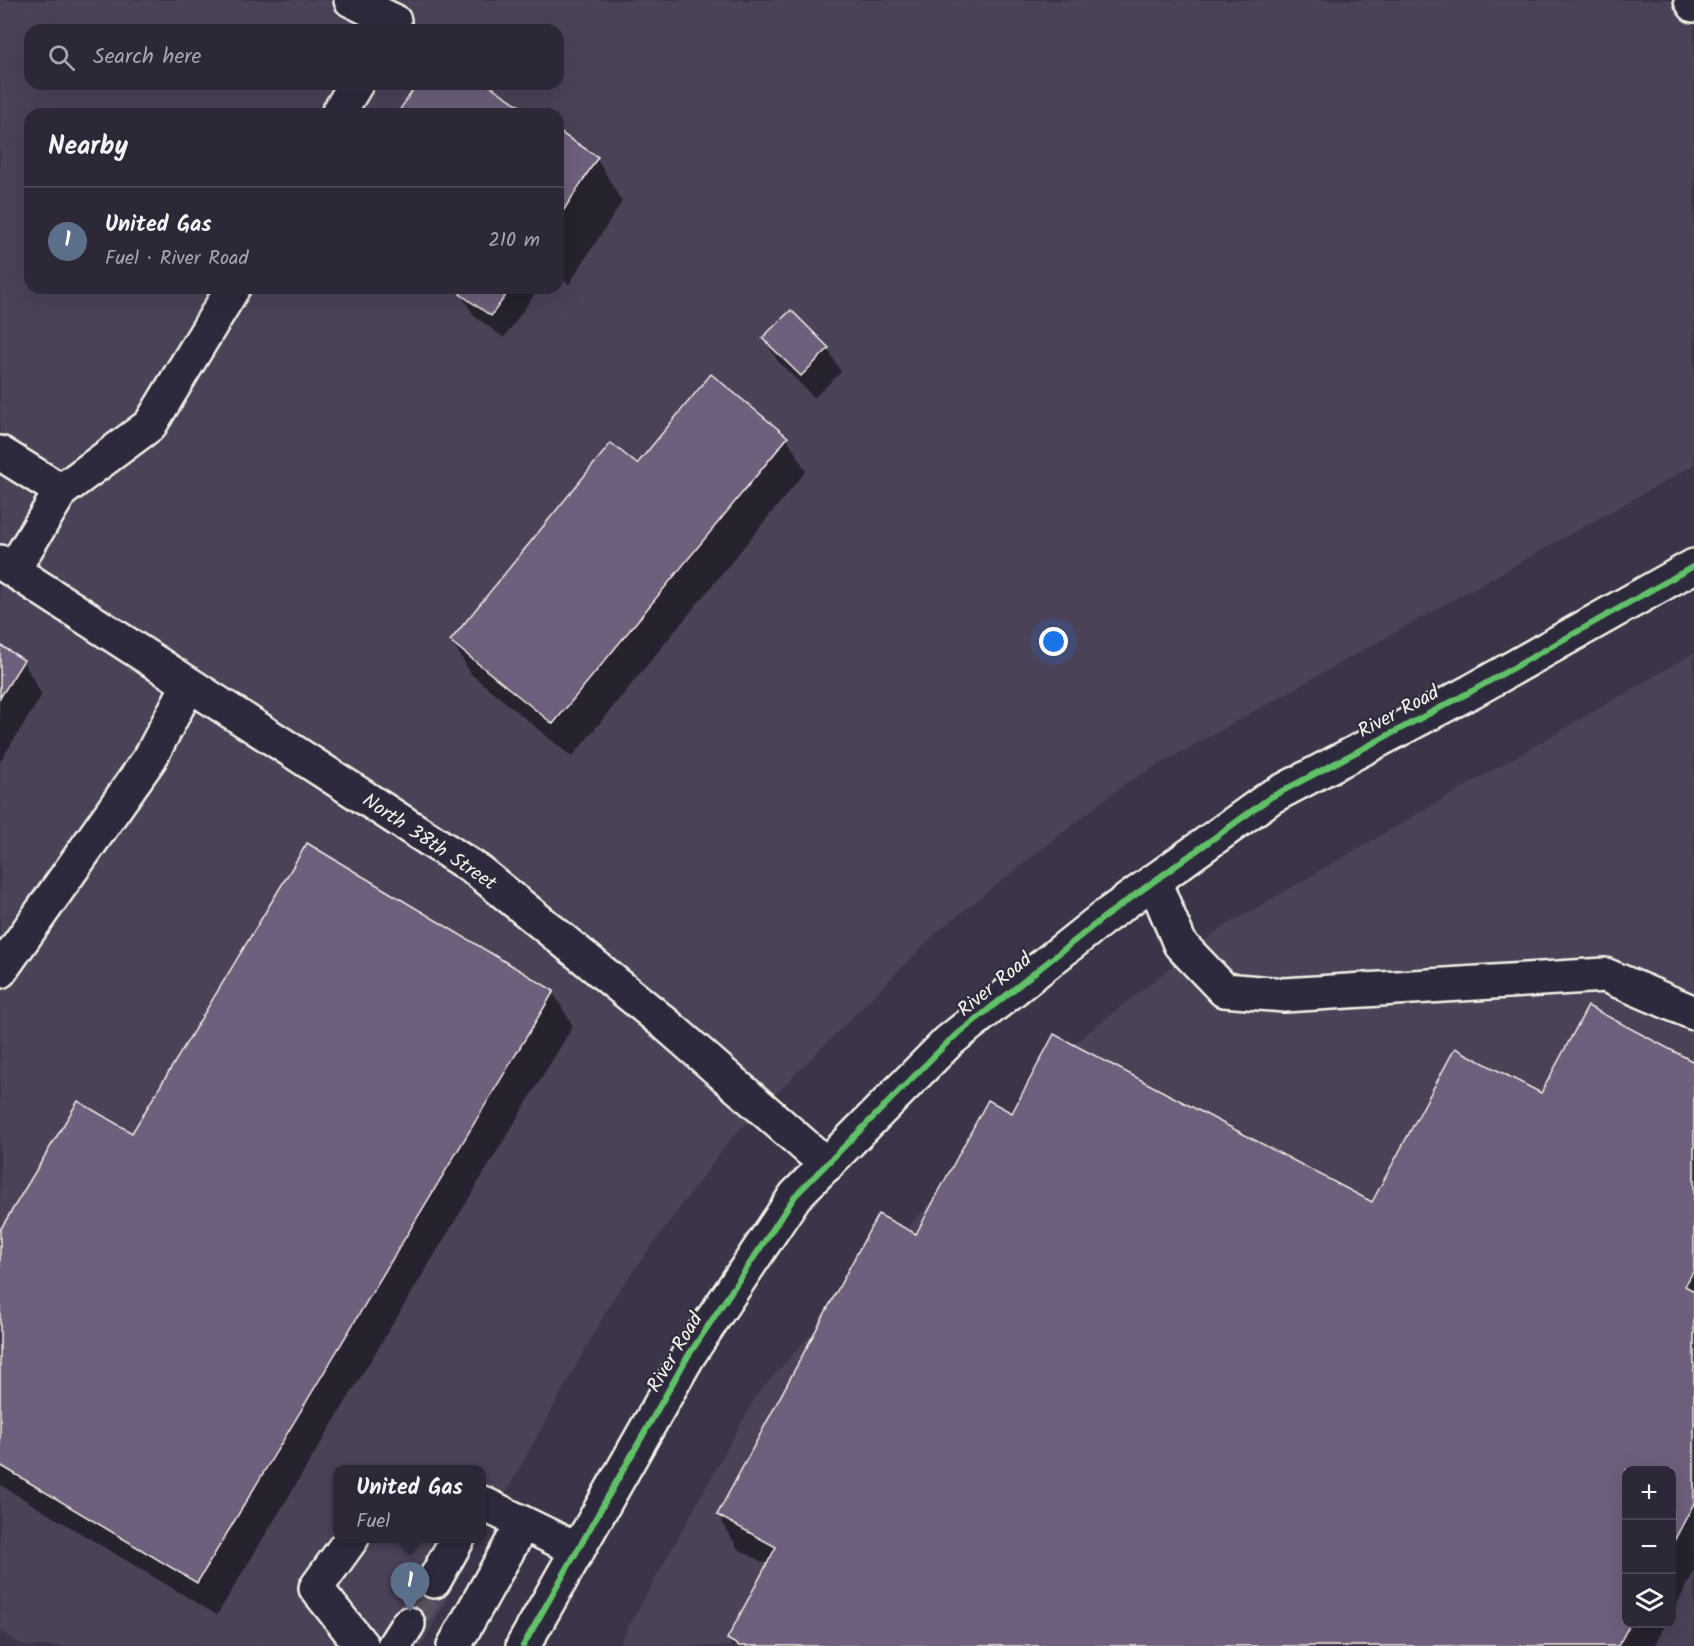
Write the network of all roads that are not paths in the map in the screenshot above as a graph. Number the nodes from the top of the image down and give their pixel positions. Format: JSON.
{"nodes":[{"id":1,"x":351,"y":0,"type":"edge"},
{"id":2,"x":1691,"y":0,"type":"edge"},
{"id":3,"x":1694,"y":5,"type":"edge"},
{"id":4,"x":398,"y":17,"type":"edge"},
{"id":5,"x":352,"y":90,"type":"edge"},
{"id":6,"x":342,"y":108,"type":"edge"},
{"id":7,"x":229,"y":294,"type":"edge"},
{"id":8,"x":0,"y":453,"type":"edge"},
{"id":9,"x":61,"y":491,"type":"junction"},
{"id":10,"x":6,"y":566,"type":"edge"},
{"id":11,"x":1694,"y":566,"type":"edge"},
{"id":12,"x":189,"y":684,"type":"junction"},
{"id":13,"x":1154,"y":882,"type":"junction"},
{"id":14,"x":0,"y":971,"type":"edge"},
{"id":15,"x":1694,"y":1013,"type":"edge"},
{"id":16,"x":827,"y":1165,"type":"junction"},
{"id":17,"x":486,"y":1505,"type":"edge"},
{"id":18,"x":523,"y":1523,"type":"junction"},
{"id":19,"x":349,"y":1543,"type":"edge"},
{"id":20,"x":456,"y":1543,"type":"edge"},
{"id":21,"x":578,"y":1550,"type":"junction"},
{"id":22,"x":434,"y":1581,"type":"tunnel mouth"},
{"id":23,"x":362,"y":1646,"type":"edge"},
{"id":24,"x":454,"y":1646,"type":"edge"},
{"id":25,"x":523,"y":1646,"type":"edge"}],
"edges":[{"from":1,"to":4,"type":"main road"},
{"from":2,"to":3,"type":"main road"},
{"from":5,"to":6,"type":"main road"},
{"from":7,"to":9,"type":"main road"},
{"from":8,"to":9,"type":"main road"},
{"from":9,"to":10,"type":"main road"},
{"from":10,"to":12,"type":"main road","name":"North 38th Street"},
{"from":11,"to":13,"type":"main road","name":"River Road"},
{"from":12,"to":14,"type":"main road"},
{"from":12,"to":16,"type":"main road","name":"North 38th Street"},
{"from":13,"to":15,"type":"main road"},
{"from":13,"to":16,"type":"main road","name":"River Road"},
{"from":16,"to":21,"type":"main road","name":"River Road"},
{"from":17,"to":18,"type":"main road"},
{"from":18,"to":21,"type":"main road"},
{"from":18,"to":24,"type":"main road"},
{"from":19,"to":23,"type":"main road"},
{"from":20,"to":22,"type":"main road"},
{"from":21,"to":25,"type":"main road","name":"River Road"}]}
